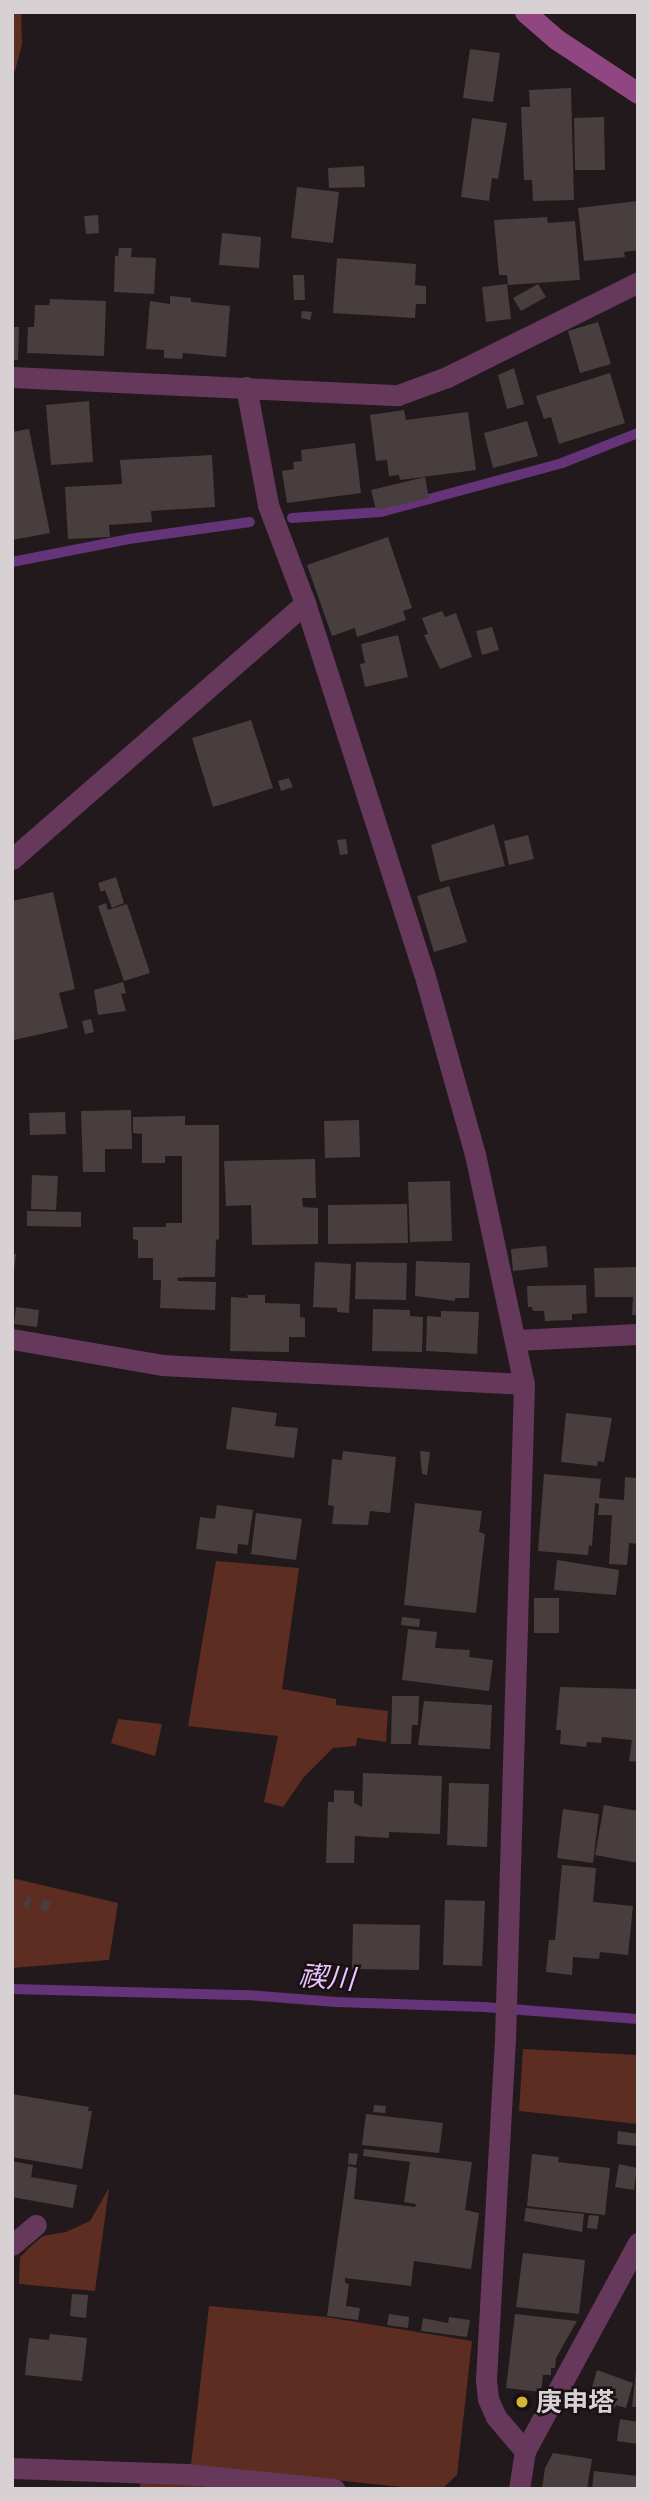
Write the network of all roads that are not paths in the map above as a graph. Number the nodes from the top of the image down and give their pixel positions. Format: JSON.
{"nodes":[{"id":1,"x":524,"y":12,"type":"edge"},
{"id":2,"x":638,"y":93,"type":"edge"},
{"id":3,"x":638,"y":282,"type":"edge"},
{"id":4,"x":12,"y":377,"type":"edge"},
{"id":5,"x":246,"y":387,"type":"junction"},
{"id":6,"x":305,"y":603,"type":"junction"},
{"id":7,"x":12,"y":859,"type":"edge"},
{"id":8,"x":638,"y":1334,"type":"edge"},
{"id":9,"x":12,"y":1339,"type":"edge"},
{"id":10,"x":516,"y":1340,"type":"junction"},
{"id":11,"x":524,"y":1384,"type":"junction"},
{"id":12,"x":36,"y":2225,"type":"dead end"},
{"id":13,"x":638,"y":2243,"type":"edge"},
{"id":14,"x":12,"y":2245,"type":"edge"},
{"id":15,"x":526,"y":2451,"type":"junction"},
{"id":16,"x":12,"y":2469,"type":"edge"},
{"id":17,"x":334,"y":2489,"type":"edge"},
{"id":18,"x":519,"y":2489,"type":"edge"}],
"edges":[{"from":1,"to":2,"type":"main road"},
{"from":3,"to":5,"type":"street"},
{"from":4,"to":5,"type":"street"},
{"from":5,"to":6,"type":"street"},
{"from":6,"to":7,"type":"street"},
{"from":6,"to":10,"type":"street"},
{"from":8,"to":10,"type":"street"},
{"from":9,"to":11,"type":"street"},
{"from":10,"to":11,"type":"street"},
{"from":11,"to":15,"type":"street"},
{"from":12,"to":14,"type":"street"},
{"from":13,"to":15,"type":"street"},
{"from":15,"to":18,"type":"street"},
{"from":16,"to":17,"type":"street"}]}
